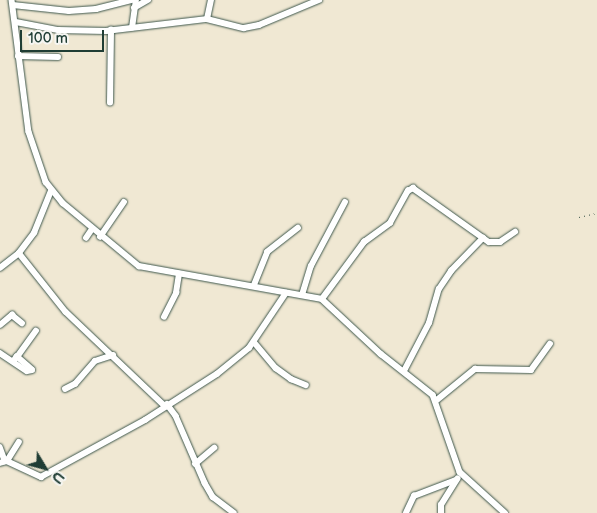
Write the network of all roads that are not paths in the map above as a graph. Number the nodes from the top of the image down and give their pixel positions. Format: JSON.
{"nodes":[{"id":1,"x":132,"y":0,"type":"edge"},
{"id":2,"x":136,"y":0,"type":"edge"},
{"id":3,"x":148,"y":0,"type":"edge"},
{"id":4,"x":211,"y":0,"type":"edge"},
{"id":5,"x":319,"y":0,"type":"edge"},
{"id":6,"x":12,"y":2,"type":"edge"},
{"id":7,"x":134,"y":8,"type":"junction"},
{"id":8,"x":207,"y":19,"type":"junction"},
{"id":9,"x":16,"y":22,"type":"junction"},
{"id":10,"x":132,"y":28,"type":"junction"},
{"id":11,"x":111,"y":30,"type":"junction"},
{"id":12,"x":18,"y":56,"type":"junction"},
{"id":13,"x":58,"y":57,"type":"dead end"},
{"id":14,"x":110,"y":103,"type":"dead end"},
{"id":15,"x":52,"y":191,"type":"junction"},
{"id":16,"x":124,"y":202,"type":"dead end"},
{"id":17,"x":344,"y":202,"type":"dead end"},
{"id":18,"x":298,"y":228,"type":"dead end"},
{"id":19,"x":92,"y":229,"type":"junction"},
{"id":20,"x":516,"y":232,"type":"dead end"},
{"id":21,"x":100,"y":237,"type":"junction"},
{"id":22,"x":86,"y":238,"type":"dead end"},
{"id":23,"x":483,"y":238,"type":"junction"},
{"id":24,"x":19,"y":253,"type":"junction"},
{"id":25,"x":0,"y":268,"type":"edge"},
{"id":26,"x":179,"y":274,"type":"junction"},
{"id":27,"x":254,"y":285,"type":"junction"},
{"id":28,"x":286,"y":292,"type":"junction"},
{"id":29,"x":302,"y":295,"type":"junction"},
{"id":30,"x":322,"y":299,"type":"junction"},
{"id":31,"x":164,"y":317,"type":"dead end"},
{"id":32,"x":22,"y":323,"type":"dead end"},
{"id":33,"x":0,"y":325,"type":"edge"},
{"id":34,"x":36,"y":331,"type":"dead end"},
{"id":35,"x":254,"y":342,"type":"junction"},
{"id":36,"x":550,"y":344,"type":"dead end"},
{"id":37,"x":0,"y":353,"type":"edge"},
{"id":38,"x":113,"y":355,"type":"junction"},
{"id":39,"x":404,"y":370,"type":"junction"},
{"id":40,"x":306,"y":385,"type":"dead end"},
{"id":41,"x":65,"y":389,"type":"dead end"},
{"id":42,"x":437,"y":400,"type":"junction"},
{"id":43,"x":166,"y":404,"type":"junction"},
{"id":44,"x":19,"y":442,"type":"dead end"},
{"id":45,"x":0,"y":447,"type":"edge"},
{"id":46,"x":214,"y":448,"type":"dead end"},
{"id":47,"x":4,"y":461,"type":"edge"},
{"id":48,"x":195,"y":464,"type":"junction"},
{"id":49,"x":460,"y":472,"type":"junction"},
{"id":50,"x":456,"y":480,"type":"junction"},
{"id":51,"x":225,"y":511,"type":"edge"},
{"id":52,"x":234,"y":513,"type":"edge"},
{"id":53,"x":406,"y":513,"type":"edge"},
{"id":54,"x":441,"y":513,"type":"edge"},
{"id":55,"x":505,"y":513,"type":"edge"}],
"edges":[{"from":1,"to":6,"type":"street"},
{"from":2,"to":7,"type":"street"},
{"from":3,"to":7,"type":"street"},
{"from":4,"to":8,"type":"street"},
{"from":5,"to":8,"type":"street"},
{"from":6,"to":9,"type":"street"},
{"from":7,"to":10,"type":"street"},
{"from":8,"to":10,"type":"street"},
{"from":9,"to":11,"type":"street"},
{"from":9,"to":12,"type":"street"},
{"from":10,"to":11,"type":"street"},
{"from":11,"to":14,"type":"street"},
{"from":12,"to":13,"type":"street"},
{"from":12,"to":15,"type":"street"},
{"from":15,"to":19,"type":"street"},
{"from":15,"to":24,"type":"street"},
{"from":16,"to":21,"type":"street"},
{"from":17,"to":29,"type":"street"},
{"from":18,"to":27,"type":"street"},
{"from":19,"to":21,"type":"street"},
{"from":19,"to":22,"type":"street"},
{"from":20,"to":23,"type":"street"},
{"from":21,"to":26,"type":"street"},
{"from":23,"to":30,"type":"street"},
{"from":23,"to":39,"type":"street"},
{"from":24,"to":25,"type":"street"},
{"from":24,"to":38,"type":"street"},
{"from":26,"to":27,"type":"street"},
{"from":26,"to":31,"type":"street"},
{"from":27,"to":28,"type":"street"},
{"from":28,"to":29,"type":"street"},
{"from":28,"to":35,"type":"street"},
{"from":29,"to":30,"type":"street"},
{"from":30,"to":39,"type":"street"},
{"from":32,"to":33,"type":"street"},
{"from":34,"to":37,"type":"street"},
{"from":35,"to":40,"type":"street"},
{"from":35,"to":43,"type":"street"},
{"from":36,"to":42,"type":"street"},
{"from":38,"to":41,"type":"street"},
{"from":38,"to":43,"type":"street"},
{"from":39,"to":42,"type":"street"},
{"from":42,"to":49,"type":"street"},
{"from":43,"to":47,"type":"street"},
{"from":43,"to":48,"type":"street"},
{"from":44,"to":47,"type":"street"},
{"from":45,"to":47,"type":"street"},
{"from":46,"to":48,"type":"street"},
{"from":48,"to":51,"type":"street"},
{"from":49,"to":50,"type":"street"},
{"from":49,"to":55,"type":"street"},
{"from":50,"to":53,"type":"street"},
{"from":50,"to":54,"type":"street"},
{"from":51,"to":52,"type":"street"}]}
